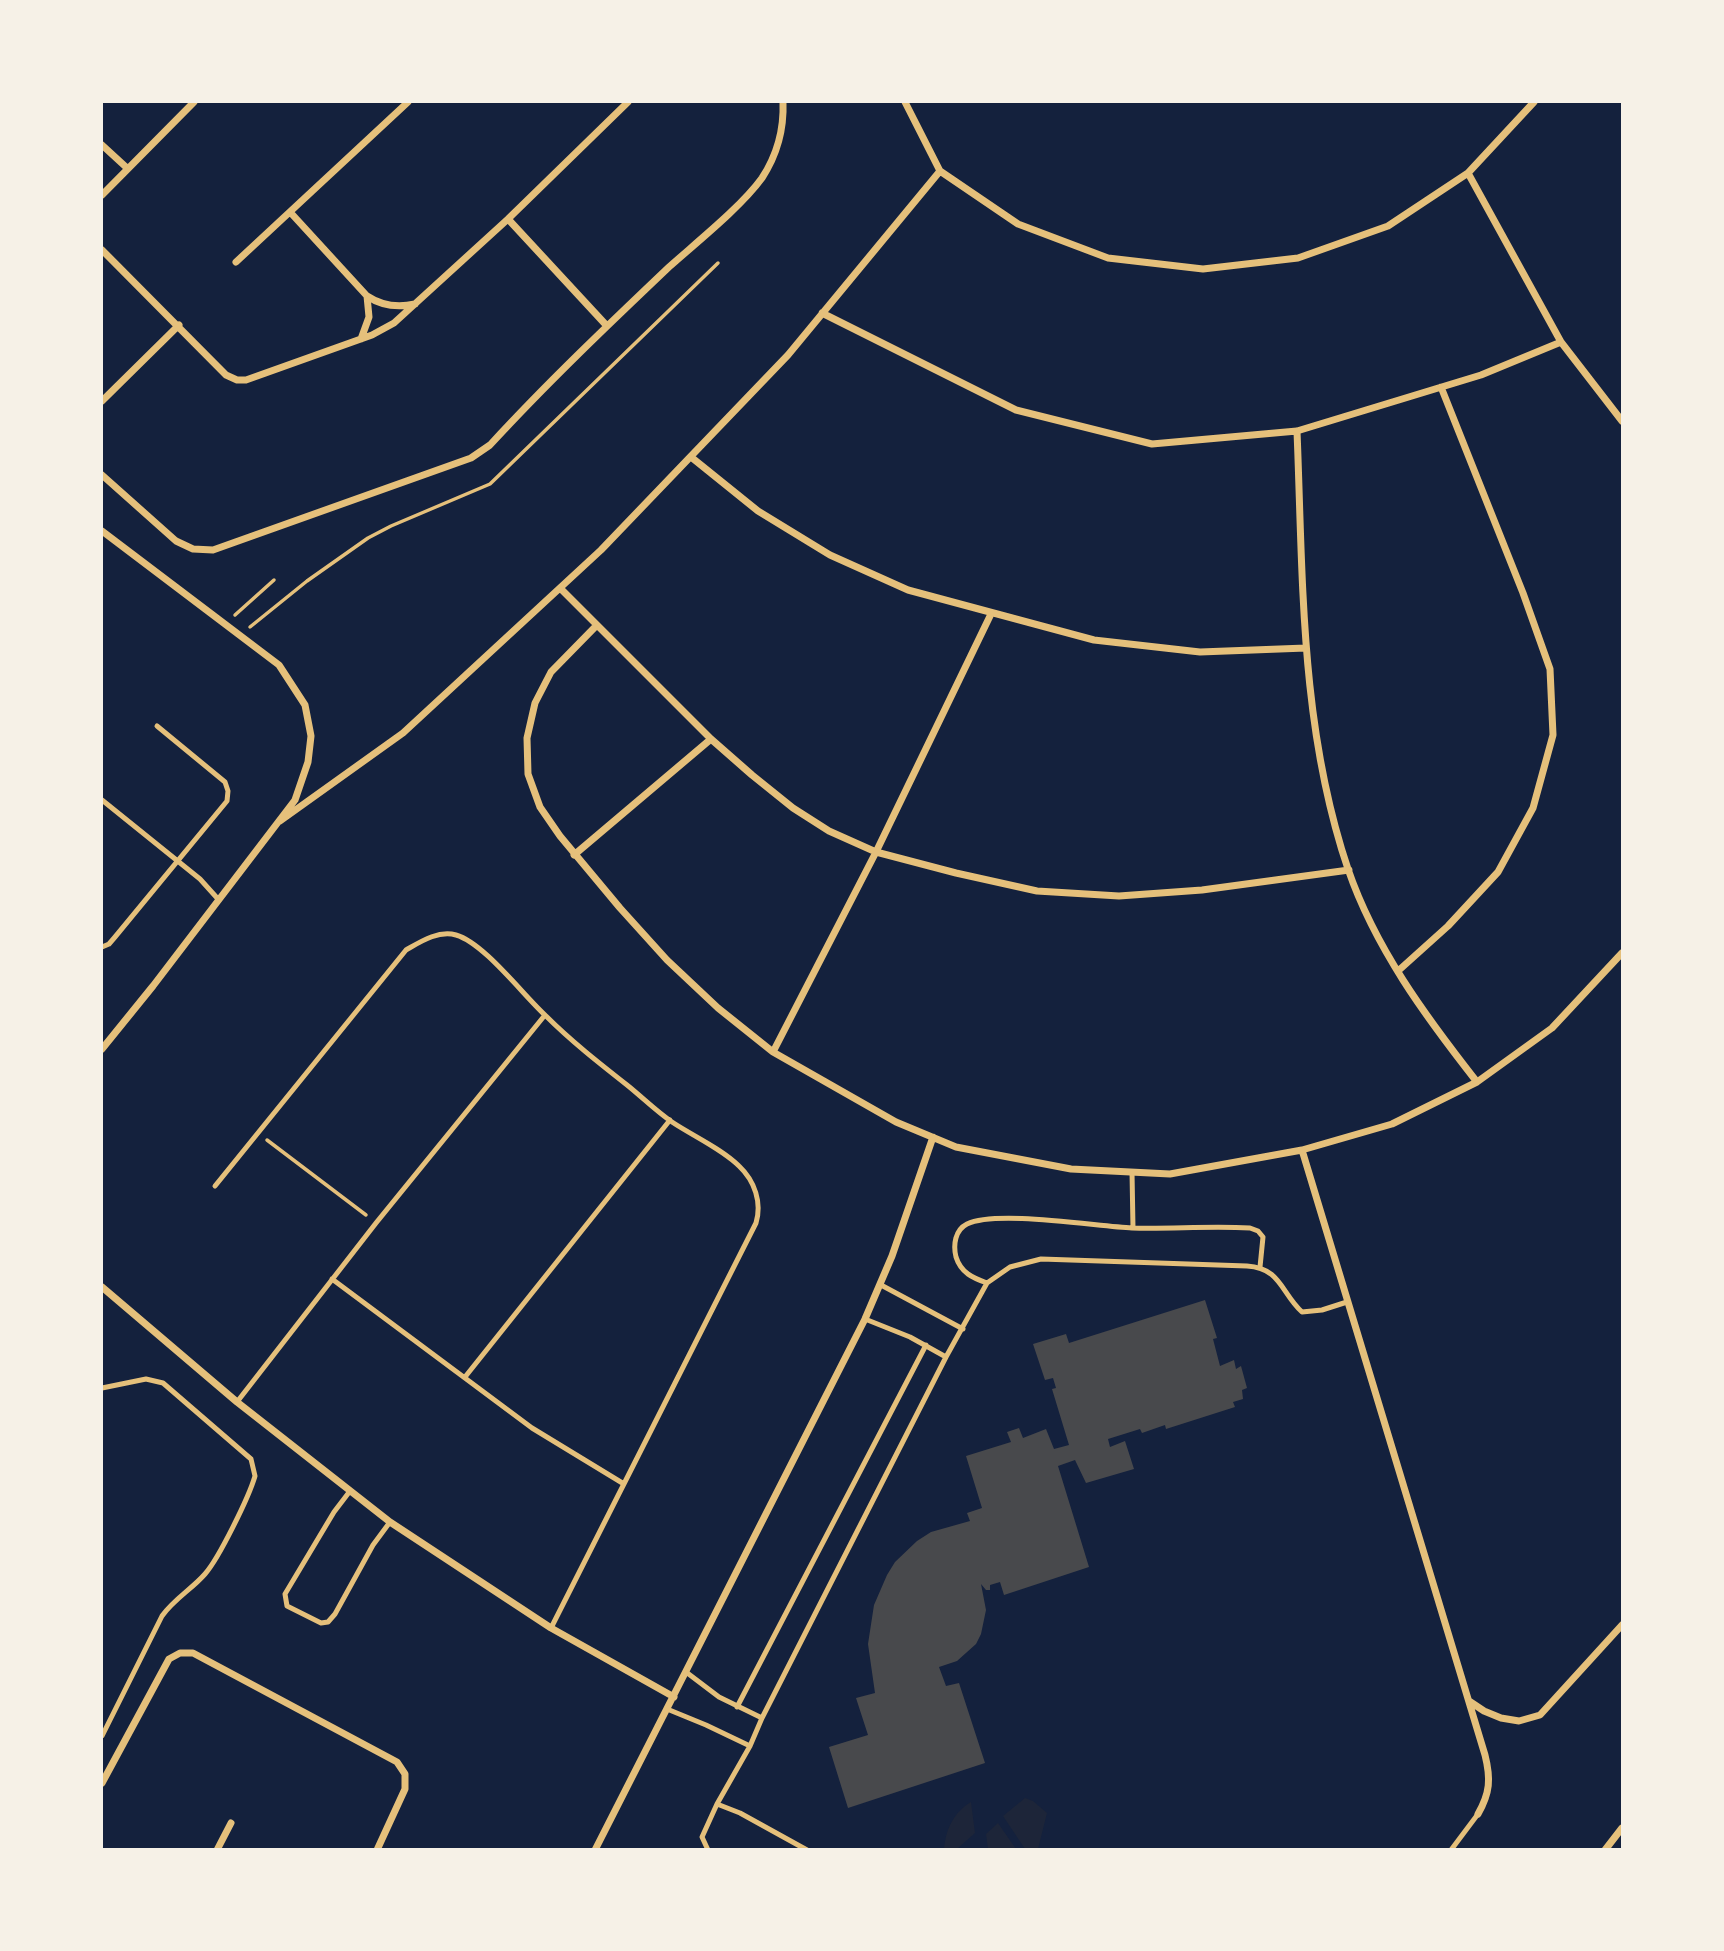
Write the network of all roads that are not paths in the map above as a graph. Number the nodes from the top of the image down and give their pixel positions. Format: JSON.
{"nodes":[{"id":1,"x":194,"y":102,"type":"edge"},
{"id":2,"x":408,"y":102,"type":"edge"},
{"id":3,"x":628,"y":102,"type":"edge"},
{"id":4,"x":783,"y":102,"type":"edge"},
{"id":5,"x":905,"y":102,"type":"edge"},
{"id":6,"x":1534,"y":102,"type":"edge"},
{"id":7,"x":102,"y":145,"type":"edge"},
{"id":8,"x":127,"y":168,"type":"junction"},
{"id":9,"x":940,"y":170,"type":"junction"},
{"id":10,"x":1468,"y":173,"type":"junction"},
{"id":11,"x":102,"y":195,"type":"edge"},
{"id":12,"x":290,"y":212,"type":"junction"},
{"id":13,"x":508,"y":219,"type":"junction"},
{"id":14,"x":102,"y":250,"type":"edge"},
{"id":15,"x":236,"y":262,"type":"dead end"},
{"id":16,"x":367,"y":296,"type":"junction"},
{"id":17,"x":415,"y":304,"type":"junction"},
{"id":18,"x":822,"y":313,"type":"junction"},
{"id":19,"x":179,"y":325,"type":"junction"},
{"id":20,"x":607,"y":326,"type":"junction"},
{"id":21,"x":361,"y":339,"type":"junction"},
{"id":22,"x":1561,"y":342,"type":"junction"},
{"id":23,"x":1441,"y":387,"type":"junction"},
{"id":24,"x":102,"y":401,"type":"edge"},
{"id":25,"x":1622,"y":421,"type":"edge"},
{"id":26,"x":1297,"y":431,"type":"junction"},
{"id":27,"x":691,"y":457,"type":"junction"},
{"id":28,"x":102,"y":475,"type":"edge"},
{"id":29,"x":102,"y":531,"type":"edge"},
{"id":30,"x":560,"y":588,"type":"junction"},
{"id":31,"x":991,"y":614,"type":"junction"},
{"id":32,"x":597,"y":625,"type":"junction"},
{"id":33,"x":1306,"y":648,"type":"junction"},
{"id":34,"x":157,"y":726,"type":"dead end"},
{"id":35,"x":711,"y":739,"type":"junction"},
{"id":36,"x":102,"y":800,"type":"edge"},
{"id":37,"x":280,"y":821,"type":"junction"},
{"id":38,"x":876,"y":852,"type":"junction"},
{"id":39,"x":574,"y":855,"type":"junction"},
{"id":40,"x":176,"y":860,"type":"junction"},
{"id":41,"x":1349,"y":870,"type":"junction"},
{"id":42,"x":218,"y":899,"type":"junction"},
{"id":43,"x":102,"y":947,"type":"edge"},
{"id":44,"x":1622,"y":953,"type":"edge"},
{"id":45,"x":1398,"y":971,"type":"junction"},
{"id":46,"x":545,"y":1016,"type":"junction"},
{"id":47,"x":102,"y":1049,"type":"edge"},
{"id":48,"x":773,"y":1052,"type":"junction"},
{"id":49,"x":1477,"y":1082,"type":"junction"},
{"id":50,"x":670,"y":1120,"type":"junction"},
{"id":51,"x":933,"y":1137,"type":"junction"},
{"id":52,"x":1302,"y":1150,"type":"junction"},
{"id":53,"x":1132,"y":1172,"type":"junction"},
{"id":54,"x":215,"y":1186,"type":"dead end"},
{"id":55,"x":1133,"y":1228,"type":"junction"},
{"id":56,"x":1260,"y":1267,"type":"junction"},
{"id":57,"x":332,"y":1279,"type":"junction"},
{"id":58,"x":987,"y":1283,"type":"junction"},
{"id":59,"x":881,"y":1285,"type":"junction"},
{"id":60,"x":102,"y":1287,"type":"edge"},
{"id":61,"x":1347,"y":1302,"type":"junction"},
{"id":62,"x":865,"y":1319,"type":"junction"},
{"id":63,"x":963,"y":1329,"type":"junction"},
{"id":64,"x":926,"y":1345,"type":"junction"},
{"id":65,"x":946,"y":1357,"type":"junction"},
{"id":66,"x":465,"y":1377,"type":"junction"},
{"id":67,"x":102,"y":1388,"type":"edge"},
{"id":68,"x":237,"y":1402,"type":"junction"},
{"id":69,"x":624,"y":1484,"type":"junction"},
{"id":70,"x":350,"y":1491,"type":"junction"},
{"id":71,"x":390,"y":1522,"type":"junction"},
{"id":72,"x":1622,"y":1625,"type":"edge"},
{"id":73,"x":551,"y":1628,"type":"junction"},
{"id":74,"x":687,"y":1672,"type":"junction"},
{"id":75,"x":674,"y":1696,"type":"junction"},
{"id":76,"x":1469,"y":1701,"type":"junction"},
{"id":77,"x":737,"y":1707,"type":"junction"},
{"id":78,"x":667,"y":1709,"type":"junction"},
{"id":79,"x":762,"y":1718,"type":"junction"},
{"id":80,"x":102,"y":1736,"type":"edge"},
{"id":81,"x":750,"y":1746,"type":"junction"},
{"id":82,"x":102,"y":1783,"type":"edge"},
{"id":83,"x":718,"y":1804,"type":"junction"},
{"id":84,"x":1478,"y":1814,"type":"joint"},
{"id":85,"x":231,"y":1823,"type":"dead end"},
{"id":86,"x":1622,"y":1828,"type":"edge"},
{"id":87,"x":217,"y":1850,"type":"edge"},
{"id":88,"x":377,"y":1850,"type":"edge"},
{"id":89,"x":594,"y":1850,"type":"edge"},
{"id":90,"x":708,"y":1850,"type":"edge"},
{"id":91,"x":807,"y":1850,"type":"edge"},
{"id":92,"x":1451,"y":1850,"type":"edge"},
{"id":93,"x":1605,"y":1850,"type":"edge"}],
"edges":[{"from":1,"to":8,"type":"street"},
{"from":2,"to":12,"type":"street"},
{"from":3,"to":13,"type":"street"},
{"from":4,"to":20,"type":"street"},
{"from":5,"to":9,"type":"street"},
{"from":6,"to":10,"type":"street"},
{"from":7,"to":8,"type":"street"},
{"from":8,"to":11,"type":"street"},
{"from":9,"to":10,"type":"street"},
{"from":9,"to":18,"type":"street"},
{"from":10,"to":22,"type":"street"},
{"from":12,"to":15,"type":"street"},
{"from":12,"to":16,"type":"street"},
{"from":13,"to":17,"type":"street"},
{"from":13,"to":20,"type":"street"},
{"from":14,"to":19,"type":"street"},
{"from":16,"to":17,"type":"street"},
{"from":16,"to":21,"type":"street"},
{"from":17,"to":21,"type":"street"},
{"from":18,"to":26,"type":"street"},
{"from":18,"to":27,"type":"street"},
{"from":19,"to":21,"type":"street"},
{"from":19,"to":24,"type":"street"},
{"from":20,"to":28,"type":"street"},
{"from":22,"to":23,"type":"street"},
{"from":22,"to":25,"type":"street"},
{"from":23,"to":26,"type":"street"},
{"from":23,"to":45,"type":"street"},
{"from":26,"to":33,"type":"street"},
{"from":27,"to":30,"type":"street"},
{"from":27,"to":31,"type":"street"},
{"from":29,"to":37,"type":"street"},
{"from":30,"to":32,"type":"street"},
{"from":30,"to":37,"type":"street"},
{"from":31,"to":33,"type":"street"},
{"from":31,"to":38,"type":"street"},
{"from":32,"to":35,"type":"street"},
{"from":32,"to":39,"type":"street"},
{"from":33,"to":41,"type":"street"},
{"from":34,"to":40,"type":"lane"},
{"from":35,"to":38,"type":"street"},
{"from":35,"to":39,"type":"street"},
{"from":36,"to":40,"type":"lane"},
{"from":37,"to":42,"type":"street"},
{"from":38,"to":41,"type":"street"},
{"from":38,"to":48,"type":"street"},
{"from":39,"to":48,"type":"street"},
{"from":40,"to":42,"type":"lane"},
{"from":40,"to":43,"type":"lane"},
{"from":41,"to":45,"type":"street"},
{"from":42,"to":47,"type":"street"},
{"from":44,"to":49,"type":"street"},
{"from":45,"to":49,"type":"street"},
{"from":46,"to":50,"type":"lane"},
{"from":46,"to":54,"type":"lane"},
{"from":46,"to":57,"type":"lane"},
{"from":48,"to":51,"type":"street"},
{"from":49,"to":52,"type":"street"},
{"from":50,"to":66,"type":"lane"},
{"from":50,"to":69,"type":"lane"},
{"from":51,"to":53,"type":"street"},
{"from":51,"to":59,"type":"street"},
{"from":52,"to":53,"type":"street"},
{"from":52,"to":61,"type":"street"},
{"from":53,"to":55,"type":"lane"},
{"from":55,"to":56,"type":"lane"},
{"from":55,"to":58,"type":"lane"},
{"from":56,"to":58,"type":"lane"},
{"from":56,"to":61,"type":"lane"},
{"from":57,"to":66,"type":"lane"},
{"from":57,"to":68,"type":"lane"},
{"from":58,"to":63,"type":"lane"},
{"from":59,"to":62,"type":"street"},
{"from":59,"to":63,"type":"lane"},
{"from":60,"to":68,"type":"street"},
{"from":61,"to":76,"type":"street"},
{"from":62,"to":64,"type":"lane"},
{"from":62,"to":74,"type":"street"},
{"from":63,"to":65,"type":"lane"},
{"from":64,"to":65,"type":"lane"},
{"from":64,"to":77,"type":"lane"},
{"from":65,"to":79,"type":"lane"},
{"from":66,"to":69,"type":"lane"},
{"from":67,"to":80,"type":"lane"},
{"from":68,"to":70,"type":"street"},
{"from":69,"to":73,"type":"lane"},
{"from":70,"to":71,"type":"street"},
{"from":70,"to":71,"type":"lane"},
{"from":71,"to":73,"type":"street"},
{"from":72,"to":76,"type":"street"},
{"from":73,"to":75,"type":"street"},
{"from":74,"to":75,"type":"street"},
{"from":74,"to":77,"type":"lane"},
{"from":75,"to":78,"type":"street"},
{"from":76,"to":84,"type":"street"},
{"from":77,"to":79,"type":"lane"},
{"from":78,"to":81,"type":"lane"},
{"from":78,"to":89,"type":"street"},
{"from":79,"to":81,"type":"lane"},
{"from":81,"to":83,"type":"lane"},
{"from":82,"to":88,"type":"street"},
{"from":83,"to":90,"type":"lane"},
{"from":83,"to":91,"type":"lane"},
{"from":84,"to":92,"type":"lane"},
{"from":85,"to":87,"type":"street"},
{"from":86,"to":93,"type":"street"}]}
